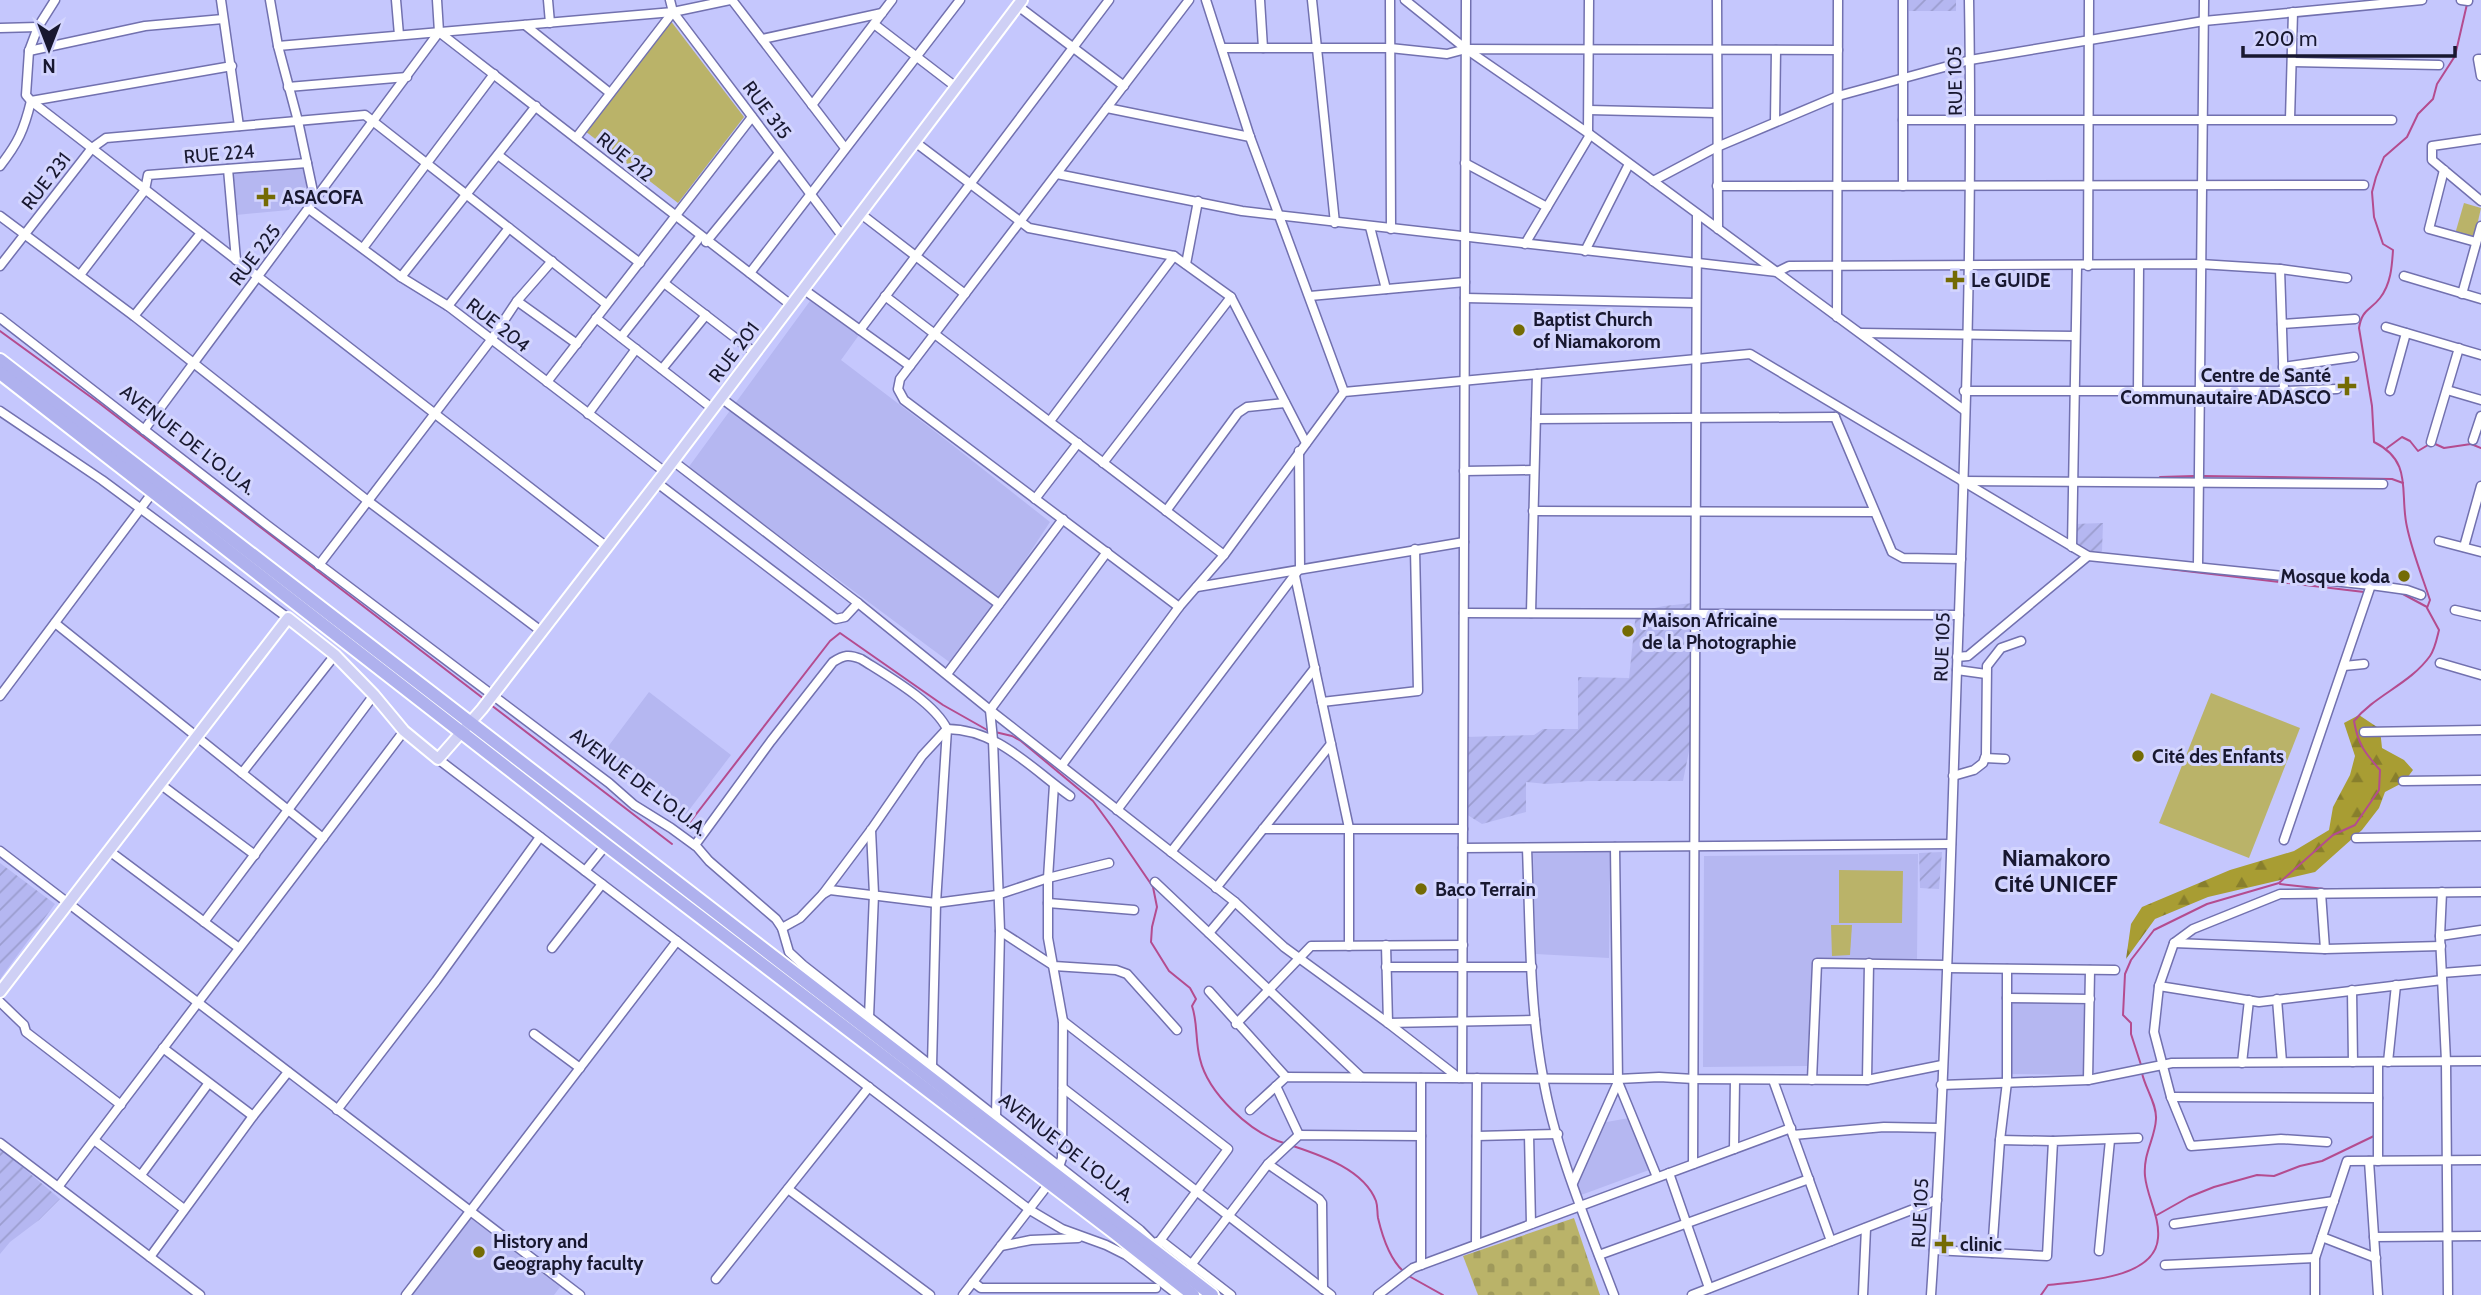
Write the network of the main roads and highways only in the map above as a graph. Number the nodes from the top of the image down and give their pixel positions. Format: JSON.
{"nodes":[{"id":1,"x":1020,"y":3,"type":"edge"},
{"id":2,"x":0,"y":360,"type":"edge"},
{"id":3,"x":0,"y":373,"type":"edge"},
{"id":4,"x":471,"y":722,"type":"junction"},
{"id":5,"x":462,"y":733,"type":"junction"},
{"id":6,"x":438,"y":759,"type":"joint"},
{"id":7,"x":0,"y":992,"type":"edge"},
{"id":8,"x":1055,"y":1175,"type":"junction"},
{"id":9,"x":1161,"y":1280,"type":"edge"},
{"id":10,"x":1193,"y":1295,"type":"edge"},
{"id":11,"x":1212,"y":1295,"type":"edge"}],
"edges":[{"from":1,"to":4,"type":"main road","name":"RUE 201"},
{"from":2,"to":4,"type":"highway","name":"AVENUE DE L'O.U.A."},
{"from":3,"to":5,"type":"highway","name":"AVENUE DE L'O.U.A."},
{"from":4,"to":5,"type":"main road","name":"RUE 201"},
{"from":4,"to":8,"type":"highway","name":"AVENUE DE L'O.U.A."},
{"from":5,"to":6,"type":"main road","name":"RUE 201"},
{"from":5,"to":8,"type":"highway","name":"AVENUE DE L'O.U.A."},
{"from":6,"to":7,"type":"main road","name":"AVENUE DE L'O.U.A."},
{"from":8,"to":9,"type":"highway","name":"AVENUE DE L'O.U.A."},
{"from":9,"to":10,"type":"highway","name":"AVENUE DE L'O.U.A."},
{"from":9,"to":11,"type":"highway","name":"AVENUE DE L'O.U.A."}]}
